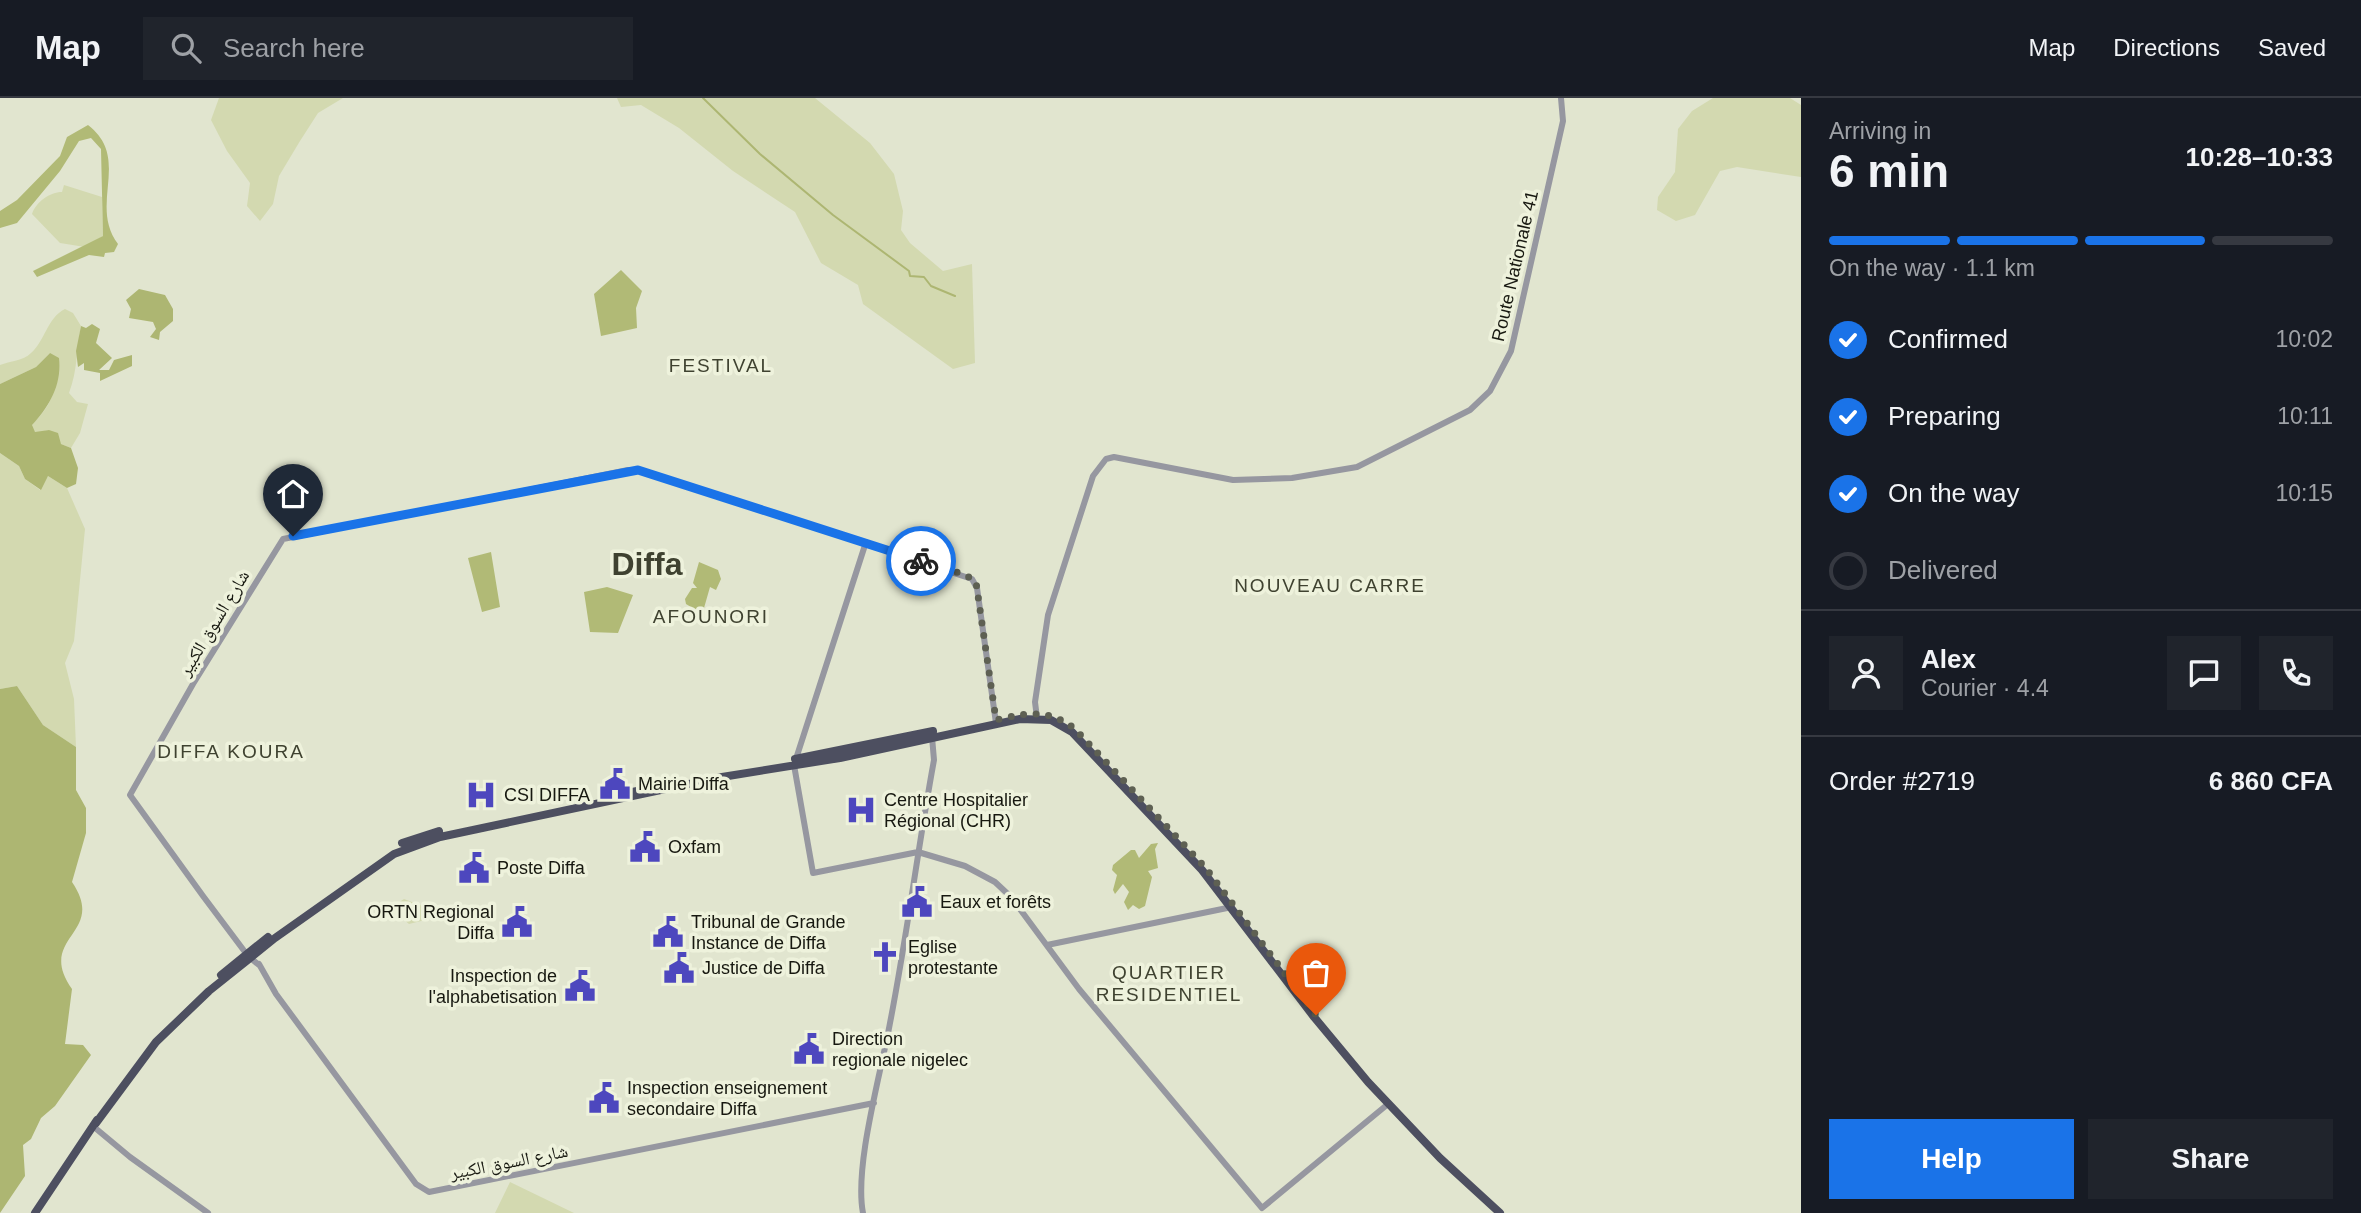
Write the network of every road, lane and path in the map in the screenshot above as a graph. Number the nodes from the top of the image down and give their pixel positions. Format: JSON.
{"nodes":[{"id":1,"x":1561,"y":98,"type":"edge"},
{"id":2,"x":866,"y":542,"type":"junction"},
{"id":3,"x":1037,"y":715,"type":"junction"},
{"id":4,"x":996,"y":721,"type":"junction"},
{"id":5,"x":931,"y":734,"type":"junction"},
{"id":6,"x":795,"y":762,"type":"junction"},
{"id":7,"x":918,"y":852,"type":"junction"},
{"id":8,"x":1232,"y":907,"type":"junction"},
{"id":9,"x":1047,"y":945,"type":"junction"},
{"id":10,"x":249,"y":952,"type":"junction"},
{"id":11,"x":1319,"y":1021,"type":"junction"},
{"id":12,"x":874,"y":1103,"type":"junction"},
{"id":13,"x":1388,"y":1104,"type":"junction"},
{"id":14,"x":95,"y":1125,"type":"junction"},
{"id":15,"x":35,"y":1213,"type":"edge"},
{"id":16,"x":208,"y":1213,"type":"edge"},
{"id":17,"x":863,"y":1213,"type":"edge"},
{"id":18,"x":1500,"y":1213,"type":"edge"}],
"edges":[{"from":1,"to":3,"type":"street","name":"Route Nationale 41"},
{"from":2,"to":4,"type":"street","name":"شارع السوق الكبير"},
{"from":2,"to":6,"type":"street"},
{"from":2,"to":10,"type":"street","name":"شارع السوق الكبير"},
{"from":3,"to":4,"type":"highway"},
{"from":3,"to":8,"type":"highway"},
{"from":3,"to":11,"type":"highway"},
{"from":4,"to":5,"type":"highway"},
{"from":5,"to":6,"type":"highway"},
{"from":5,"to":7,"type":"street"},
{"from":6,"to":7,"type":"street"},
{"from":6,"to":10,"type":"highway"},
{"from":7,"to":9,"type":"street"},
{"from":7,"to":12,"type":"street"},
{"from":8,"to":9,"type":"street"},
{"from":8,"to":11,"type":"highway"},
{"from":9,"to":13,"type":"street"},
{"from":10,"to":12,"type":"street","name":"شارع السوق الكبير"},
{"from":10,"to":14,"type":"highway"},
{"from":11,"to":13,"type":"highway"},
{"from":12,"to":17,"type":"street"},
{"from":13,"to":18,"type":"highway"},
{"from":14,"to":15,"type":"highway"},
{"from":14,"to":16,"type":"street"}]}
